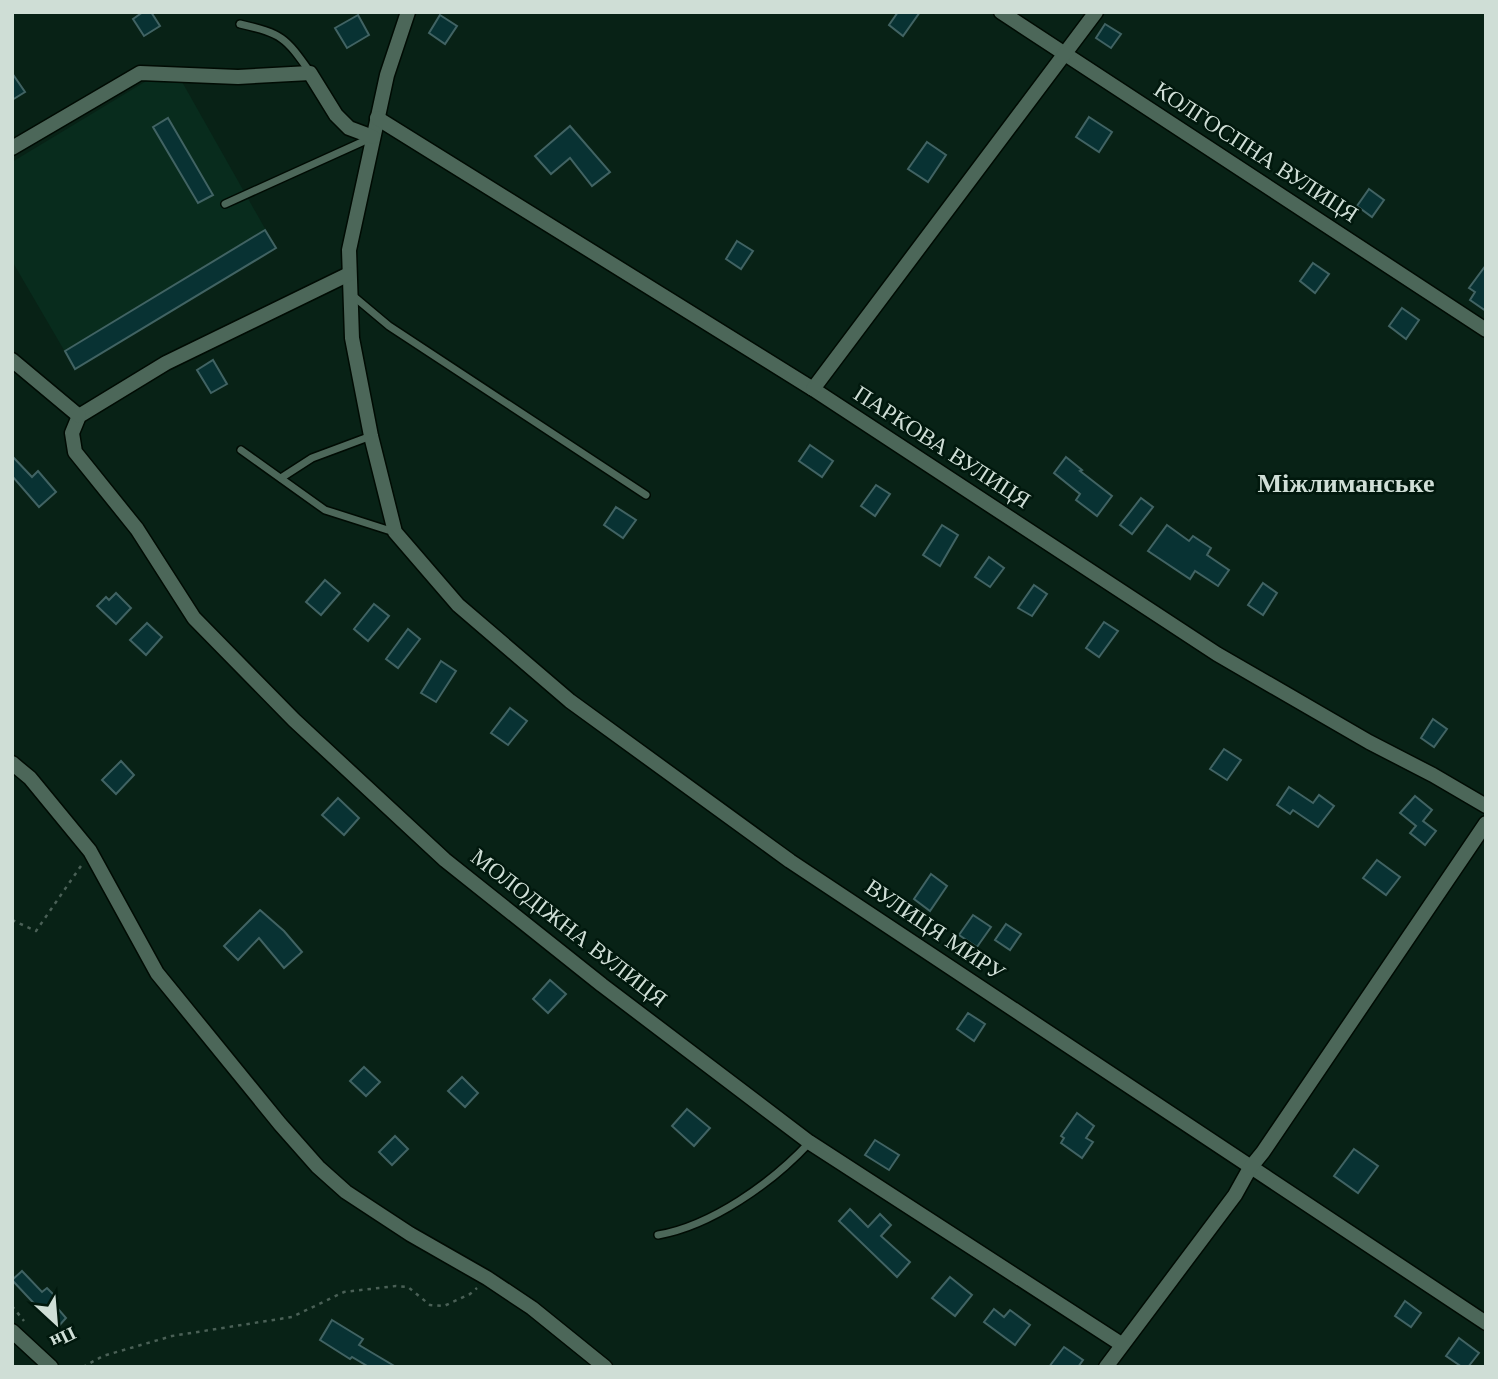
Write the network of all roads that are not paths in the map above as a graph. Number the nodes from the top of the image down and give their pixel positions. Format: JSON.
{"nodes":[{"id":1,"x":408,"y":12,"type":"edge"},
{"id":2,"x":1001,"y":12,"type":"edge"},
{"id":3,"x":1096,"y":12,"type":"edge"},
{"id":4,"x":240,"y":24,"type":"dead end"},
{"id":5,"x":1064,"y":53,"type":"junction"},
{"id":6,"x":310,"y":73,"type":"junction"},
{"id":7,"x":377,"y":118,"type":"junction"},
{"id":8,"x":373,"y":137,"type":"junction"},
{"id":9,"x":12,"y":148,"type":"edge"},
{"id":10,"x":225,"y":204,"type":"dead end"},
{"id":11,"x":349,"y":274,"type":"junction"},
{"id":12,"x":350,"y":293,"type":"junction"},
{"id":13,"x":1486,"y":330,"type":"edge"},
{"id":14,"x":12,"y":360,"type":"edge"},
{"id":15,"x":813,"y":389,"type":"junction"},
{"id":16,"x":79,"y":416,"type":"junction"},
{"id":17,"x":371,"y":436,"type":"junction"},
{"id":18,"x":241,"y":450,"type":"dead end"},
{"id":19,"x":281,"y":478,"type":"junction"},
{"id":20,"x":646,"y":495,"type":"dead end"},
{"id":21,"x":395,"y":532,"type":"junction"},
{"id":22,"x":12,"y":763,"type":"edge"},
{"id":23,"x":1486,"y":806,"type":"edge"},
{"id":24,"x":1484,"y":831,"type":"edge"},
{"id":25,"x":809,"y":1142,"type":"junction"},
{"id":26,"x":1250,"y":1168,"type":"junction"},
{"id":27,"x":657,"y":1235,"type":"dead end"},
{"id":28,"x":1486,"y":1323,"type":"edge"},
{"id":29,"x":12,"y":1331,"type":"edge"},
{"id":30,"x":1121,"y":1344,"type":"junction"},
{"id":31,"x":51,"y":1367,"type":"edge"},
{"id":32,"x":605,"y":1367,"type":"edge"},
{"id":33,"x":1106,"y":1367,"type":"edge"}],
"edges":[{"from":1,"to":7,"type":"street"},
{"from":2,"to":5,"type":"street","name":"КОЛГОСПНА ВУЛИЦЯ"},
{"from":3,"to":5,"type":"street"},
{"from":4,"to":6,"type":"lane"},
{"from":5,"to":13,"type":"street","name":"КОЛГОСПНА ВУЛИЦЯ"},
{"from":5,"to":15,"type":"street"},
{"from":6,"to":8,"type":"street"},
{"from":6,"to":9,"type":"street"},
{"from":7,"to":8,"type":"street"},
{"from":7,"to":15,"type":"street","name":"ПАРКОВА ВУЛИЦЯ"},
{"from":8,"to":10,"type":"lane"},
{"from":8,"to":11,"type":"street"},
{"from":11,"to":12,"type":"street"},
{"from":11,"to":16,"type":"street"},
{"from":12,"to":17,"type":"street"},
{"from":12,"to":20,"type":"lane"},
{"from":14,"to":16,"type":"street"},
{"from":15,"to":23,"type":"street","name":"ПАРКОВА ВУЛИЦЯ"},
{"from":16,"to":25,"type":"street","name":"МОЛОДІЖНА ВУЛИЦЯ"},
{"from":17,"to":19,"type":"lane"},
{"from":17,"to":21,"type":"street"},
{"from":18,"to":19,"type":"lane"},
{"from":19,"to":21,"type":"lane"},
{"from":21,"to":26,"type":"street","name":"ВУЛИЦЯ МИРУ"},
{"from":22,"to":32,"type":"street"},
{"from":24,"to":26,"type":"street"},
{"from":25,"to":27,"type":"lane"},
{"from":25,"to":30,"type":"street","name":"МОЛОДІЖНА ВУЛИЦЯ"},
{"from":26,"to":28,"type":"street","name":"ВУЛИЦЯ МИРУ"},
{"from":26,"to":30,"type":"street"},
{"from":29,"to":31,"type":"street"},
{"from":30,"to":33,"type":"street"}]}
